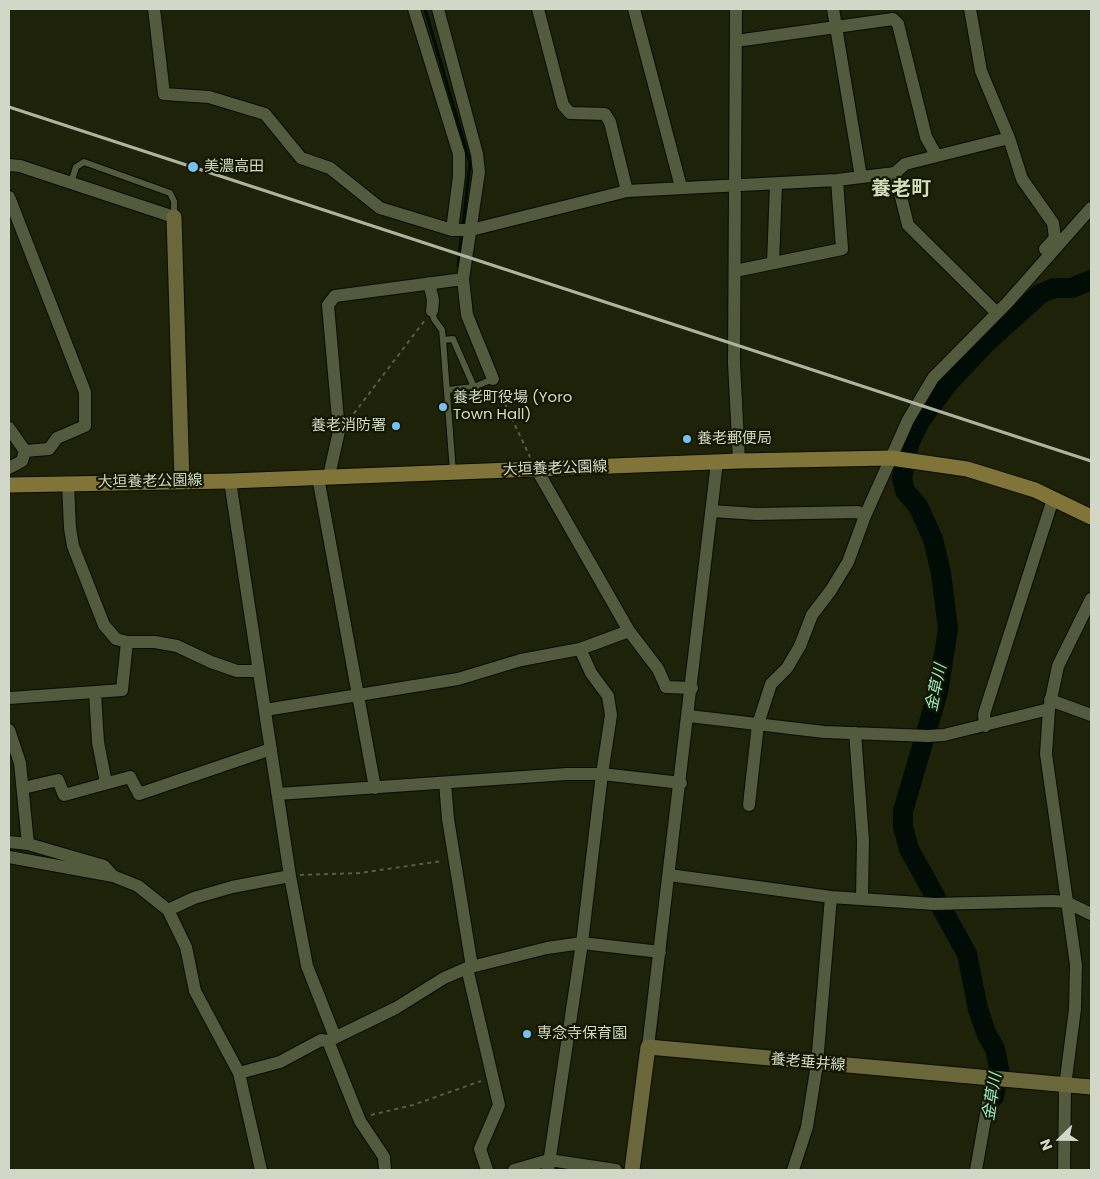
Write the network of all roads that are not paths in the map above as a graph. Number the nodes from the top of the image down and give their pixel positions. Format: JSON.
{"nodes":[{"id":1,"x":154,"y":9,"type":"edge"},
{"id":2,"x":414,"y":9,"type":"edge"},
{"id":3,"x":438,"y":9,"type":"edge"},
{"id":4,"x":538,"y":9,"type":"edge"},
{"id":5,"x":634,"y":9,"type":"edge"},
{"id":6,"x":736,"y":9,"type":"edge"},
{"id":7,"x":833,"y":9,"type":"edge"},
{"id":8,"x":970,"y":9,"type":"edge"},
{"id":9,"x":834,"y":27,"type":"junction"},
{"id":10,"x":736,"y":41,"type":"junction"},
{"id":11,"x":1009,"y":138,"type":"junction"},
{"id":12,"x":936,"y":155,"type":"junction"},
{"id":13,"x":9,"y":166,"type":"edge"},
{"id":14,"x":895,"y":173,"type":"junction"},
{"id":15,"x":861,"y":177,"type":"junction"},
{"id":16,"x":837,"y":180,"type":"junction"},
{"id":17,"x":71,"y":183,"type":"junction"},
{"id":18,"x":776,"y":184,"type":"junction"},
{"id":19,"x":735,"y":186,"type":"junction"},
{"id":20,"x":681,"y":188,"type":"junction"},
{"id":21,"x":627,"y":191,"type":"junction"},
{"id":22,"x":9,"y":196,"type":"edge"},
{"id":23,"x":1091,"y":208,"type":"edge"},
{"id":24,"x":174,"y":217,"type":"junction"},
{"id":25,"x":452,"y":230,"type":"junction"},
{"id":26,"x":471,"y":230,"type":"junction"},
{"id":27,"x":773,"y":263,"type":"junction"},
{"id":28,"x":735,"y":271,"type":"junction"},
{"id":29,"x":463,"y":279,"type":"junction"},
{"id":30,"x":429,"y":283,"type":"junction"},
{"id":31,"x":1008,"y":302,"type":"junction"},
{"id":32,"x":432,"y":311,"type":"joint"},
{"id":33,"x":997,"y":313,"type":"junction"},
{"id":34,"x":443,"y":340,"type":"junction"},
{"id":35,"x":493,"y":379,"type":"joint"},
{"id":36,"x":474,"y":388,"type":"junction"},
{"id":37,"x":447,"y":390,"type":"junction"},
{"id":38,"x":9,"y":428,"type":"edge"},
{"id":39,"x":25,"y":451,"type":"junction"},
{"id":40,"x":896,"y":459,"type":"junction"},
{"id":41,"x":739,"y":461,"type":"junction"},
{"id":42,"x":717,"y":462,"type":"junction"},
{"id":43,"x":9,"y":468,"type":"edge"},
{"id":44,"x":537,"y":470,"type":"junction"},
{"id":45,"x":453,"y":472,"type":"junction"},
{"id":46,"x":324,"y":476,"type":"junction"},
{"id":47,"x":182,"y":481,"type":"junction"},
{"id":48,"x":230,"y":481,"type":"junction"},
{"id":49,"x":68,"y":484,"type":"junction"},
{"id":50,"x":9,"y":485,"type":"edge"},
{"id":51,"x":1053,"y":499,"type":"junction"},
{"id":52,"x":711,"y":511,"type":"junction"},
{"id":53,"x":865,"y":516,"type":"junction"},
{"id":54,"x":1091,"y":517,"type":"edge"},
{"id":55,"x":1091,"y":599,"type":"edge"},
{"id":56,"x":629,"y":631,"type":"junction"},
{"id":57,"x":128,"y":642,"type":"junction"},
{"id":58,"x":580,"y":649,"type":"junction"},
{"id":59,"x":260,"y":671,"type":"junction"},
{"id":60,"x":692,"y":688,"type":"junction"},
{"id":61,"x":95,"y":692,"type":"junction"},
{"id":62,"x":358,"y":695,"type":"junction"},
{"id":63,"x":9,"y":698,"type":"edge"},
{"id":64,"x":1050,"y":705,"type":"junction"},
{"id":65,"x":265,"y":710,"type":"junction"},
{"id":66,"x":1091,"y":715,"type":"edge"},
{"id":67,"x":689,"y":716,"type":"junction"},
{"id":68,"x":758,"y":724,"type":"junction"},
{"id":69,"x":985,"y":726,"type":"junction"},
{"id":70,"x":9,"y":730,"type":"edge"},
{"id":71,"x":855,"y":733,"type":"junction"},
{"id":72,"x":271,"y":749,"type":"junction"},
{"id":73,"x":602,"y":774,"type":"junction"},
{"id":74,"x":106,"y":783,"type":"junction"},
{"id":75,"x":445,"y":783,"type":"junction"},
{"id":76,"x":681,"y":783,"type":"junction"},
{"id":77,"x":23,"y":788,"type":"junction"},
{"id":78,"x":376,"y":788,"type":"junction"},
{"id":79,"x":278,"y":794,"type":"junction"},
{"id":80,"x":749,"y":805,"type":"dead end"},
{"id":81,"x":9,"y":842,"type":"edge"},
{"id":82,"x":28,"y":844,"type":"junction"},
{"id":83,"x":9,"y":857,"type":"edge"},
{"id":84,"x":669,"y":875,"type":"junction"},
{"id":85,"x":113,"y":876,"type":"junction"},
{"id":86,"x":290,"y":876,"type":"junction"},
{"id":87,"x":831,"y":897,"type":"junction"},
{"id":88,"x":862,"y":899,"type":"junction"},
{"id":89,"x":1066,"y":902,"type":"junction"},
{"id":90,"x":168,"y":910,"type":"junction"},
{"id":91,"x":1091,"y":914,"type":"edge"},
{"id":92,"x":582,"y":943,"type":"junction"},
{"id":93,"x":660,"y":952,"type":"junction"},
{"id":94,"x":469,"y":968,"type":"junction"},
{"id":95,"x":332,"y":1039,"type":"junction"},
{"id":96,"x":648,"y":1047,"type":"junction"},
{"id":97,"x":816,"y":1064,"type":"junction"},
{"id":98,"x":239,"y":1073,"type":"junction"},
{"id":99,"x":995,"y":1080,"type":"junction"},
{"id":100,"x":1065,"y":1086,"type":"junction"},
{"id":101,"x":1091,"y":1087,"type":"edge"},
{"id":102,"x":548,"y":1165,"type":"edge"},
{"id":103,"x":261,"y":1170,"type":"edge"},
{"id":104,"x":385,"y":1170,"type":"edge"},
{"id":105,"x":487,"y":1170,"type":"edge"},
{"id":106,"x":514,"y":1170,"type":"edge"},
{"id":107,"x":616,"y":1170,"type":"edge"},
{"id":108,"x":632,"y":1170,"type":"edge"},
{"id":109,"x":792,"y":1170,"type":"edge"},
{"id":110,"x":976,"y":1170,"type":"edge"},
{"id":111,"x":1064,"y":1170,"type":"edge"}],
"edges":[{"from":1,"to":25,"type":"street"},
{"from":2,"to":25,"type":"street"},
{"from":3,"to":26,"type":"street"},
{"from":4,"to":21,"type":"street"},
{"from":5,"to":20,"type":"street"},
{"from":6,"to":10,"type":"street"},
{"from":7,"to":9,"type":"street"},
{"from":8,"to":11,"type":"street"},
{"from":9,"to":10,"type":"street"},
{"from":9,"to":12,"type":"street"},
{"from":9,"to":15,"type":"street"},
{"from":10,"to":19,"type":"street"},
{"from":11,"to":12,"type":"street"},
{"from":11,"to":31,"type":"street"},
{"from":12,"to":14,"type":"street"},
{"from":13,"to":17,"type":"street"},
{"from":14,"to":15,"type":"street"},
{"from":14,"to":33,"type":"street"},
{"from":15,"to":16,"type":"street"},
{"from":16,"to":18,"type":"street"},
{"from":16,"to":27,"type":"street"},
{"from":17,"to":24,"type":"street"},
{"from":17,"to":24,"type":"lane"},
{"from":18,"to":19,"type":"street"},
{"from":18,"to":27,"type":"street"},
{"from":19,"to":20,"type":"street"},
{"from":19,"to":28,"type":"street"},
{"from":20,"to":21,"type":"street"},
{"from":21,"to":26,"type":"street"},
{"from":22,"to":39,"type":"street"},
{"from":23,"to":31,"type":"street"},
{"from":24,"to":47,"type":"main road"},
{"from":25,"to":26,"type":"street"},
{"from":26,"to":29,"type":"street"},
{"from":27,"to":28,"type":"street"},
{"from":28,"to":41,"type":"street"},
{"from":29,"to":30,"type":"street"},
{"from":29,"to":35,"type":"street"},
{"from":30,"to":32,"type":"street"},
{"from":30,"to":46,"type":"street"},
{"from":31,"to":33,"type":"street"},
{"from":32,"to":34,"type":"lane"},
{"from":33,"to":40,"type":"street"},
{"from":34,"to":36,"type":"lane"},
{"from":34,"to":37,"type":"lane"},
{"from":35,"to":36,"type":"lane"},
{"from":36,"to":37,"type":"lane"},
{"from":37,"to":45,"type":"lane"},
{"from":38,"to":39,"type":"street"},
{"from":39,"to":43,"type":"street"},
{"from":40,"to":41,"type":"main road","name":"大垣養老公園線"},
{"from":40,"to":51,"type":"main road","name":"大垣養老公園線"},
{"from":40,"to":53,"type":"street"},
{"from":41,"to":42,"type":"main road","name":"大垣養老公園線"},
{"from":42,"to":44,"type":"main road","name":"大垣養老公園線"},
{"from":42,"to":52,"type":"street"},
{"from":44,"to":45,"type":"main road","name":"大垣養老公園線"},
{"from":44,"to":56,"type":"street"},
{"from":45,"to":46,"type":"main road","name":"大垣養老公園線"},
{"from":46,"to":48,"type":"main road","name":"大垣養老公園線"},
{"from":46,"to":62,"type":"street"},
{"from":47,"to":48,"type":"main road","name":"大垣養老公園線"},
{"from":47,"to":49,"type":"main road","name":"大垣養老公園線"},
{"from":48,"to":59,"type":"street"},
{"from":49,"to":50,"type":"main road","name":"大垣養老公園線"},
{"from":49,"to":57,"type":"street"},
{"from":51,"to":54,"type":"main road","name":"大垣養老公園線"},
{"from":51,"to":69,"type":"street"},
{"from":52,"to":53,"type":"street"},
{"from":52,"to":60,"type":"street"},
{"from":53,"to":68,"type":"street"},
{"from":55,"to":64,"type":"street"},
{"from":56,"to":58,"type":"street"},
{"from":56,"to":60,"type":"street"},
{"from":57,"to":59,"type":"street"},
{"from":57,"to":61,"type":"street"},
{"from":58,"to":62,"type":"street"},
{"from":58,"to":73,"type":"street"},
{"from":59,"to":65,"type":"street"},
{"from":60,"to":67,"type":"street"},
{"from":61,"to":63,"type":"street"},
{"from":61,"to":74,"type":"street"},
{"from":62,"to":65,"type":"street"},
{"from":62,"to":78,"type":"street"},
{"from":64,"to":66,"type":"street"},
{"from":64,"to":69,"type":"street"},
{"from":64,"to":89,"type":"street"},
{"from":65,"to":72,"type":"street"},
{"from":67,"to":68,"type":"street"},
{"from":67,"to":76,"type":"street"},
{"from":68,"to":71,"type":"street"},
{"from":68,"to":80,"type":"street"},
{"from":69,"to":71,"type":"street"},
{"from":70,"to":77,"type":"street"},
{"from":71,"to":88,"type":"street"},
{"from":72,"to":74,"type":"street"},
{"from":72,"to":79,"type":"street"},
{"from":73,"to":75,"type":"street"},
{"from":73,"to":76,"type":"street"},
{"from":73,"to":92,"type":"street"},
{"from":74,"to":77,"type":"street"},
{"from":75,"to":78,"type":"street"},
{"from":75,"to":94,"type":"street"},
{"from":76,"to":84,"type":"street"},
{"from":77,"to":82,"type":"street"},
{"from":78,"to":79,"type":"street"},
{"from":79,"to":86,"type":"street"},
{"from":81,"to":82,"type":"street"},
{"from":82,"to":85,"type":"street"},
{"from":83,"to":85,"type":"street"},
{"from":84,"to":87,"type":"street"},
{"from":84,"to":93,"type":"street"},
{"from":85,"to":90,"type":"street"},
{"from":86,"to":90,"type":"street"},
{"from":86,"to":95,"type":"street"},
{"from":87,"to":88,"type":"street"},
{"from":87,"to":97,"type":"street"},
{"from":88,"to":89,"type":"street"},
{"from":89,"to":91,"type":"street"},
{"from":89,"to":100,"type":"street"},
{"from":90,"to":98,"type":"street"},
{"from":92,"to":93,"type":"street"},
{"from":92,"to":94,"type":"street"},
{"from":92,"to":102,"type":"street"},
{"from":93,"to":96,"type":"street"},
{"from":94,"to":95,"type":"street"},
{"from":94,"to":105,"type":"street"},
{"from":95,"to":98,"type":"street"},
{"from":95,"to":104,"type":"street"},
{"from":96,"to":97,"type":"main road","name":"養老垂井線"},
{"from":96,"to":108,"type":"main road"},
{"from":97,"to":99,"type":"main road","name":"養老垂井線"},
{"from":97,"to":109,"type":"street"},
{"from":98,"to":103,"type":"street"},
{"from":99,"to":100,"type":"main road","name":"養老垂井線"},
{"from":99,"to":110,"type":"street"},
{"from":100,"to":101,"type":"main road","name":"養老垂井線"},
{"from":100,"to":111,"type":"street"},
{"from":102,"to":106,"type":"street"},
{"from":102,"to":107,"type":"street"}]}
